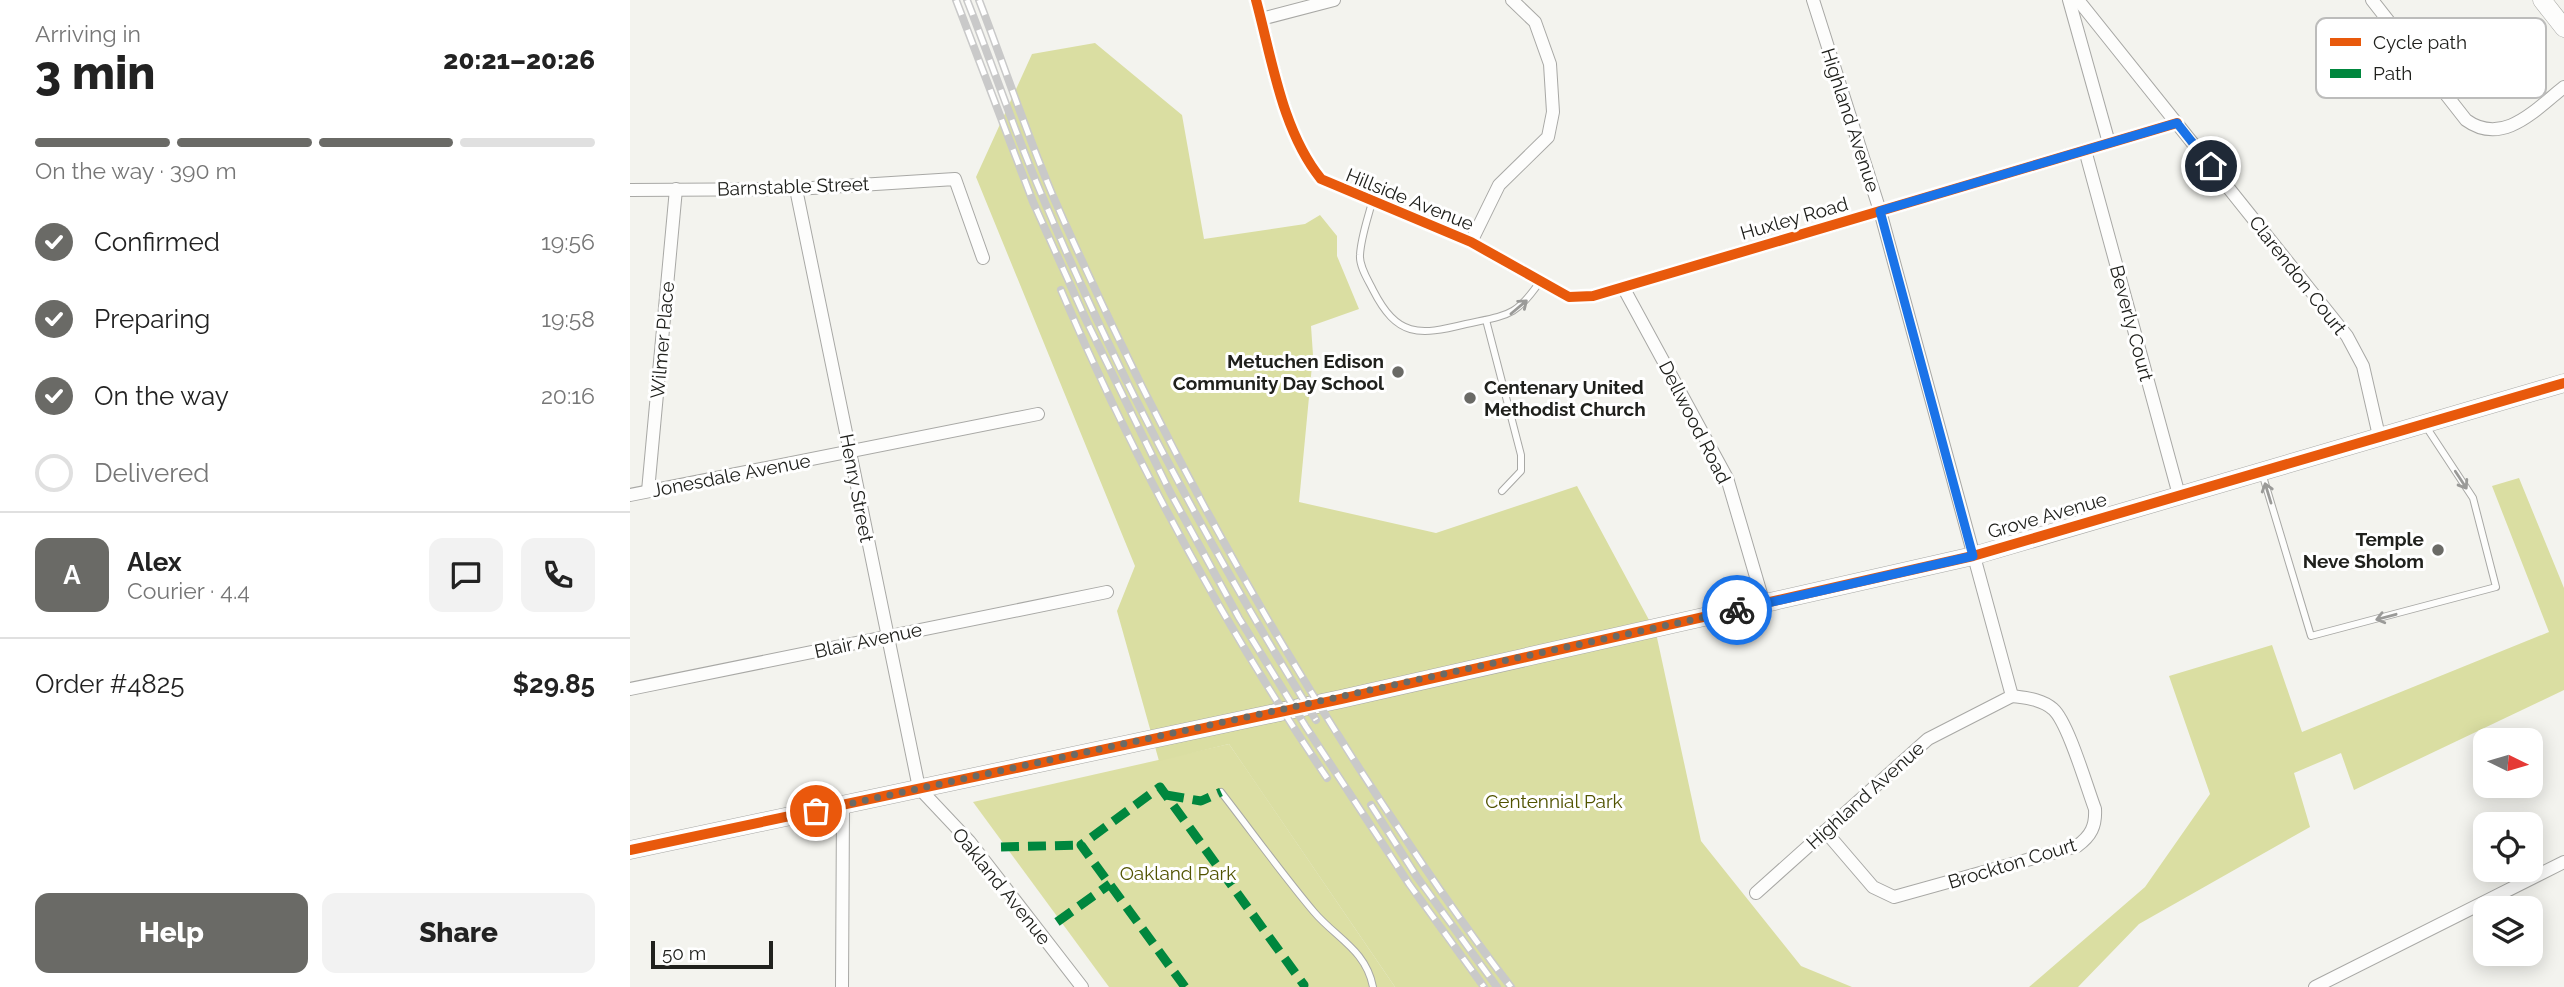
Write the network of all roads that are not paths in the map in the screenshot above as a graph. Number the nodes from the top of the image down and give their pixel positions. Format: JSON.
{"nodes":[{"id":1,"x":1256,"y":0,"type":"edge"},
{"id":2,"x":1334,"y":0,"type":"edge"},
{"id":3,"x":1513,"y":0,"type":"edge"},
{"id":4,"x":1813,"y":0,"type":"edge"},
{"id":5,"x":2069,"y":0,"type":"edge"},
{"id":6,"x":2078,"y":0,"type":"edge"},
{"id":7,"x":2372,"y":0,"type":"edge"},
{"id":8,"x":2542,"y":0,"type":"edge"},
{"id":9,"x":2386,"y":18,"type":"edge"},
{"id":10,"x":1261,"y":19,"type":"junction"},
{"id":11,"x":2564,"y":28,"type":"edge"},
{"id":12,"x":2564,"y":87,"type":"edge"},
{"id":13,"x":2449,"y":98,"type":"edge"},
{"id":14,"x":2177,"y":123,"type":"junction"},
{"id":15,"x":2109,"y":143,"type":"junction"},
{"id":16,"x":2085,"y":150,"type":"junction"},
{"id":17,"x":796,"y":188,"type":"junction"},
{"id":18,"x":676,"y":189,"type":"junction"},
{"id":19,"x":630,"y":190,"type":"edge"},
{"id":20,"x":1372,"y":202,"type":"junction"},
{"id":21,"x":1880,"y":211,"type":"junction"},
{"id":22,"x":1471,"y":242,"type":"junction"},
{"id":23,"x":984,"y":258,"type":"dead end"},
{"id":24,"x":1541,"y":280,"type":"junction"},
{"id":25,"x":1623,"y":287,"type":"junction"},
{"id":26,"x":1486,"y":320,"type":"junction"},
{"id":27,"x":2564,"y":383,"type":"edge"},
{"id":28,"x":1038,"y":414,"type":"dead end"},
{"id":29,"x":2424,"y":423,"type":"junction"},
{"id":30,"x":2379,"y":436,"type":"junction"},
{"id":31,"x":850,"y":452,"type":"junction"},
{"id":32,"x":2261,"y":471,"type":"junction"},
{"id":33,"x":648,"y":491,"type":"junction"},
{"id":34,"x":1503,"y":491,"type":"dead end"},
{"id":35,"x":630,"y":495,"type":"edge"},
{"id":36,"x":2179,"y":495,"type":"junction"},
{"id":37,"x":1973,"y":556,"type":"junction"},
{"id":38,"x":1107,"y":592,"type":"dead end"},
{"id":39,"x":1764,"y":604,"type":"junction"},
{"id":40,"x":886,"y":636,"type":"junction"},
{"id":41,"x":630,"y":689,"type":"edge"},
{"id":42,"x":2012,"y":696,"type":"junction"},
{"id":43,"x":919,"y":788,"type":"junction"},
{"id":44,"x":1221,"y":792,"type":"dead end"},
{"id":45,"x":843,"y":806,"type":"junction"},
{"id":46,"x":1825,"y":831,"type":"junction"},
{"id":47,"x":630,"y":850,"type":"edge"},
{"id":48,"x":2564,"y":862,"type":"edge"},
{"id":49,"x":1756,"y":893,"type":"dead end"},
{"id":50,"x":842,"y":987,"type":"edge"},
{"id":51,"x":1082,"y":987,"type":"edge"},
{"id":52,"x":1373,"y":987,"type":"edge"},
{"id":53,"x":2315,"y":987,"type":"edge"}],
"edges":[{"from":1,"to":10,"type":"street","name":"Hillside Avenue"},
{"from":2,"to":10,"type":"street"},
{"from":3,"to":22,"type":"street"},
{"from":4,"to":21,"type":"street","name":"Highland Avenue"},
{"from":5,"to":15,"type":"street"},
{"from":6,"to":14,"type":"street","name":"Clarendon Court"},
{"from":7,"to":9,"type":"street"},
{"from":8,"to":11,"type":"street"},
{"from":10,"to":20,"type":"street","name":"Hillside Avenue"},
{"from":12,"to":13,"type":"street"},
{"from":14,"to":15,"type":"street","name":"Huxley Road"},
{"from":14,"to":30,"type":"street","name":"Clarendon Court"},
{"from":15,"to":16,"type":"street","name":"Huxley Road"},
{"from":16,"to":21,"type":"street","name":"Huxley Road"},
{"from":16,"to":36,"type":"street","name":"Beverly Court"},
{"from":17,"to":18,"type":"street","name":"Barnstable Street"},
{"from":17,"to":23,"type":"street","name":"Barnstable Street"},
{"from":17,"to":31,"type":"street","name":"Henry Street"},
{"from":18,"to":19,"type":"street","name":"Barnstable Street"},
{"from":18,"to":33,"type":"street","name":"Wilmer Place"},
{"from":20,"to":22,"type":"street","name":"Hillside Avenue"},
{"from":20,"to":26,"type":"lane"},
{"from":21,"to":25,"type":"street","name":"Huxley Road"},
{"from":21,"to":37,"type":"street","name":"Highland Avenue"},
{"from":22,"to":24,"type":"street","name":"Hillside Avenue"},
{"from":24,"to":25,"type":"street","name":"Hillside Avenue"},
{"from":26,"to":24,"type":"lane","one_way":true},
{"from":25,"to":39,"type":"street","name":"Dellwood Road"},
{"from":26,"to":34,"type":"lane"},
{"from":27,"to":29,"type":"street","name":"Grove Avenue"},
{"from":28,"to":31,"type":"street","name":"Jonesdale Avenue"},
{"from":29,"to":30,"type":"street","name":"Grove Avenue"},
{"from":29,"to":32,"type":"lane","one_way":true},
{"from":30,"to":32,"type":"street","name":"Grove Avenue"},
{"from":31,"to":33,"type":"street","name":"Jonesdale Avenue"},
{"from":31,"to":40,"type":"street","name":"Henry Street"},
{"from":32,"to":36,"type":"street","name":"Grove Avenue"},
{"from":33,"to":35,"type":"street","name":"Jonesdale Avenue"},
{"from":36,"to":37,"type":"street","name":"Grove Avenue"},
{"from":37,"to":39,"type":"street","name":"Grove Avenue"},
{"from":37,"to":42,"type":"street","name":"Highland Avenue"},
{"from":38,"to":40,"type":"street","name":"Blair Avenue"},
{"from":39,"to":43,"type":"street","name":"Grove Avenue"},
{"from":40,"to":41,"type":"street","name":"Blair Avenue"},
{"from":40,"to":43,"type":"street","name":"Henry Street"},
{"from":42,"to":46,"type":"street","name":"Highland Avenue"},
{"from":42,"to":46,"type":"street","name":"Brockton Court"},
{"from":43,"to":45,"type":"street","name":"Grove Avenue"},
{"from":43,"to":51,"type":"street","name":"Oakland Avenue"},
{"from":44,"to":52,"type":"lane"},
{"from":45,"to":47,"type":"street","name":"Grove Avenue"},
{"from":45,"to":50,"type":"street"},
{"from":46,"to":49,"type":"street","name":"Highland Avenue"},
{"from":48,"to":53,"type":"street"}]}
